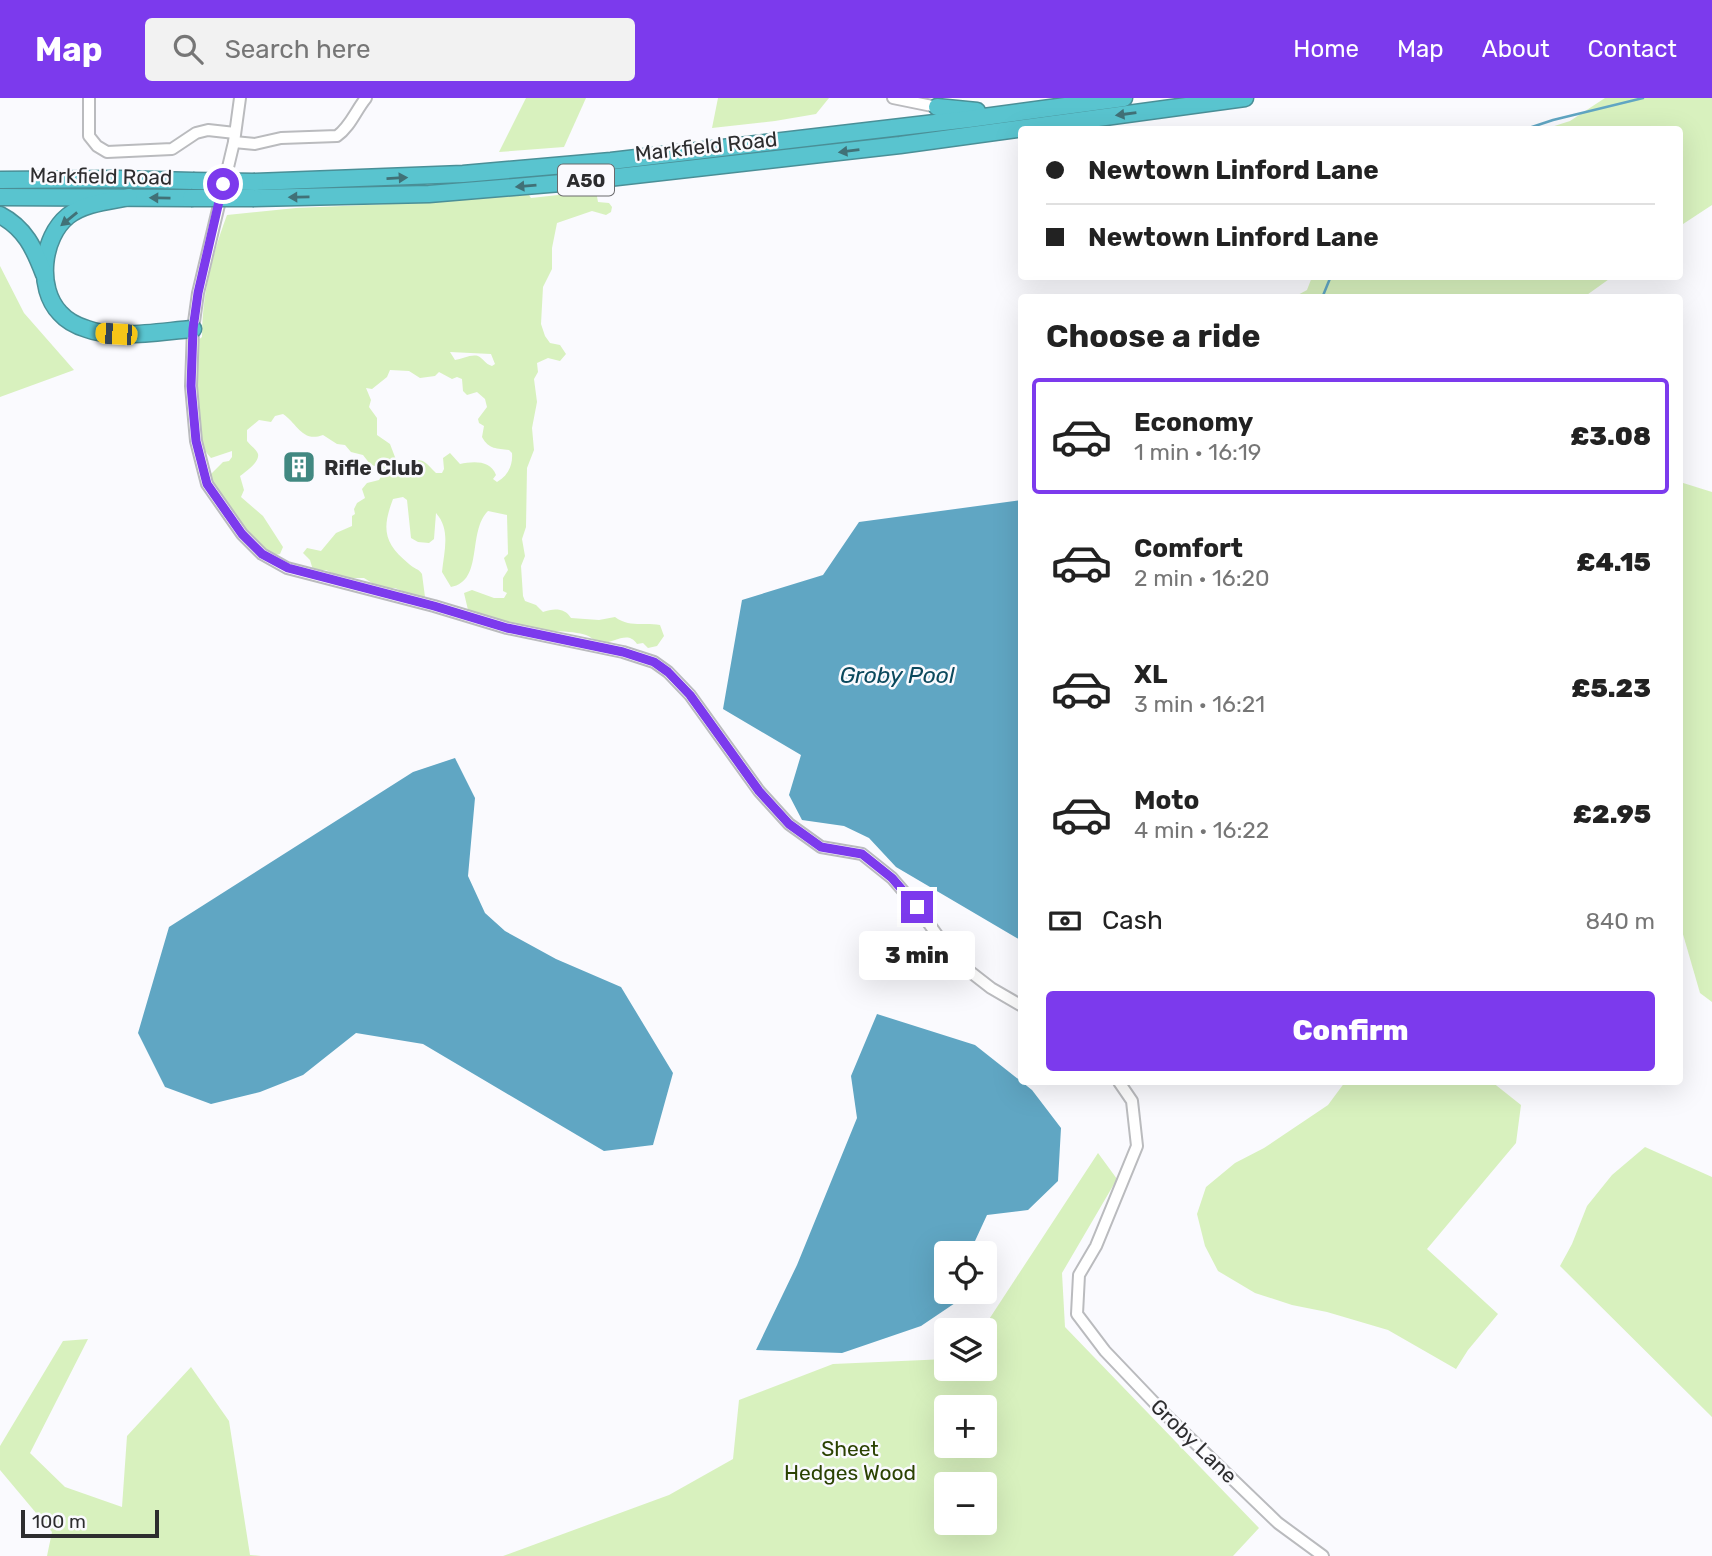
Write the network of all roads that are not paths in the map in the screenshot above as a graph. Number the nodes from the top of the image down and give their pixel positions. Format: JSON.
{"nodes":[{"id":1,"x":89,"y":98,"type":"edge"},
{"id":2,"x":240,"y":98,"type":"edge"},
{"id":3,"x":366,"y":98,"type":"edge"},
{"id":4,"x":893,"y":98,"type":"edge"},
{"id":5,"x":1124,"y":98,"type":"edge"},
{"id":6,"x":1245,"y":98,"type":"edge"},
{"id":7,"x":376,"y":106,"type":"dead end"},
{"id":8,"x":937,"y":107,"type":"joint"},
{"id":9,"x":1032,"y":111,"type":"junction"},
{"id":10,"x":1038,"y":126,"type":"edge"},
{"id":11,"x":1018,"y":129,"type":"edge"},
{"id":12,"x":235,"y":137,"type":"junction"},
{"id":13,"x":0,"y":180,"type":"edge"},
{"id":14,"x":255,"y":190,"type":"junction"},
{"id":15,"x":0,"y":197,"type":"edge"},
{"id":16,"x":129,"y":197,"type":"junction"},
{"id":17,"x":0,"y":215,"type":"edge"},
{"id":18,"x":45,"y":276,"type":"junction"},
{"id":19,"x":193,"y":329,"type":"junction"},
{"id":20,"x":1018,"y":1004,"type":"edge"},
{"id":21,"x":1121,"y":1085,"type":"edge"},
{"id":22,"x":1323,"y":1556,"type":"edge"}],
"edges":[{"from":1,"to":12,"type":"street"},
{"from":2,"to":12,"type":"street"},
{"from":3,"to":7,"type":"street"},
{"from":3,"to":12,"type":"street"},
{"from":4,"to":8,"type":"street"},
{"from":5,"to":9,"type":"highway","name":"Markfield Road","number":"A50"},
{"from":6,"to":10,"type":"highway","name":"Markfield Road","number":"A50","one_way":true},
{"from":8,"to":9,"type":"highway"},
{"from":14,"to":9,"type":"highway","name":"Markfield Road","number":"A50","one_way":true},
{"from":11,"to":14,"type":"highway","name":"Markfield Road","number":"A50","one_way":true},
{"from":12,"to":19,"type":"street"},
{"from":13,"to":14,"type":"highway","name":"Markfield Road","number":"A50","bridge":true},
{"from":14,"to":16,"type":"highway","name":"Markfield Road","number":"A50","one_way":true,"bridge":true},
{"from":15,"to":16,"type":"highway","name":"Markfield Road","number":"A50"},
{"from":16,"to":18,"type":"highway","one_way":true},
{"from":17,"to":18,"type":"highway"},
{"from":18,"to":19,"type":"highway"},
{"from":19,"to":20,"type":"street"},
{"from":21,"to":22,"type":"street","name":"Groby Lane"}]}
